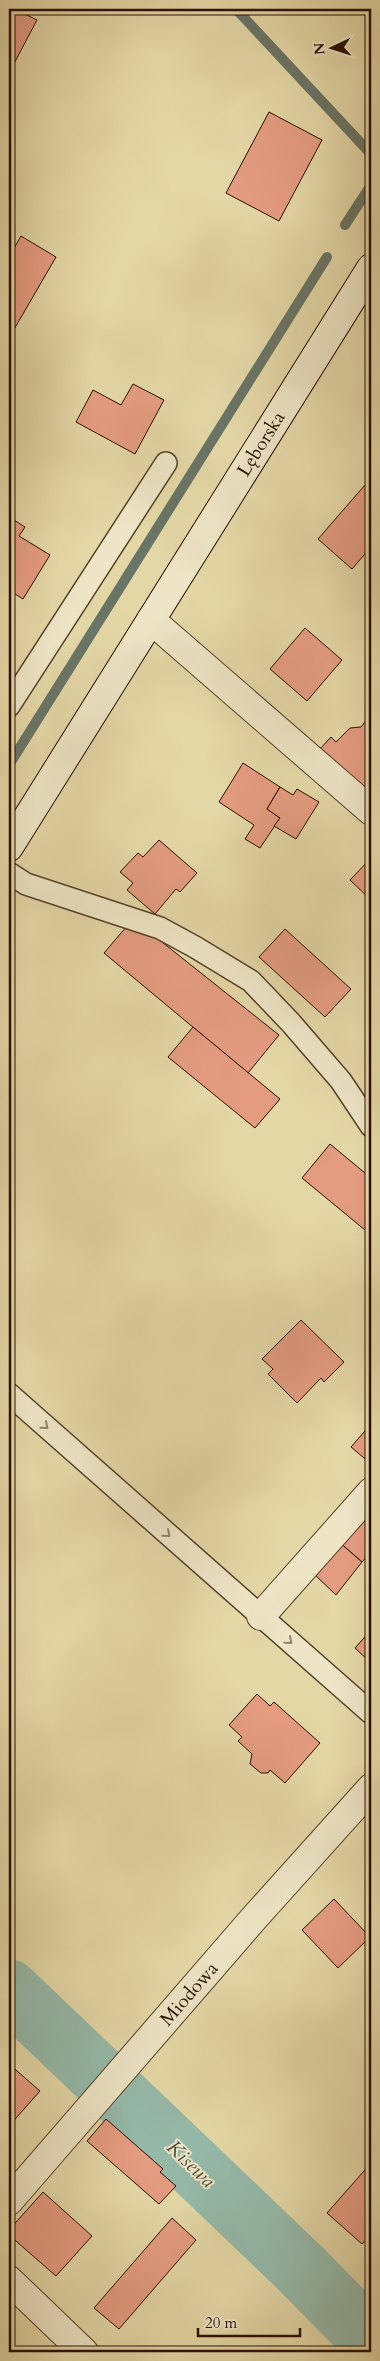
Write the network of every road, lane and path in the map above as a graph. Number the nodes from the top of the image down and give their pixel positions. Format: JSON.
{"nodes":[{"id":1,"x":371,"y":268,"type":"edge"},
{"id":2,"x":166,"y":463,"type":"dead end"},
{"id":3,"x":151,"y":620,"type":"junction"},
{"id":4,"x":9,"y":706,"type":"edge"},
{"id":5,"x":371,"y":811,"type":"edge"},
{"id":6,"x":9,"y":846,"type":"edge"},
{"id":7,"x":9,"y":873,"type":"edge"},
{"id":8,"x":371,"y":1126,"type":"edge"},
{"id":9,"x":9,"y":1394,"type":"edge"},
{"id":10,"x":371,"y":1492,"type":"edge"},
{"id":11,"x":261,"y":1616,"type":"junction"},
{"id":12,"x":371,"y":1713,"type":"edge"},
{"id":13,"x":371,"y":1788,"type":"edge"},
{"id":14,"x":9,"y":2201,"type":"edge"},
{"id":15,"x":9,"y":2280,"type":"edge"},
{"id":16,"x":84,"y":2352,"type":"edge"}],
"edges":[{"from":1,"to":3,"type":"street","name":"Lęborska"},
{"from":2,"to":4,"type":"lane"},
{"from":3,"to":5,"type":"street"},
{"from":3,"to":6,"type":"street","name":"Lęborska"},
{"from":7,"to":8,"type":"lane"},
{"from":9,"to":11,"type":"lane","one_way":true},
{"from":10,"to":11,"type":"street"},
{"from":11,"to":12,"type":"lane","one_way":true},
{"from":13,"to":14,"type":"street","name":"Miodowa"},
{"from":15,"to":16,"type":"street"}]}
